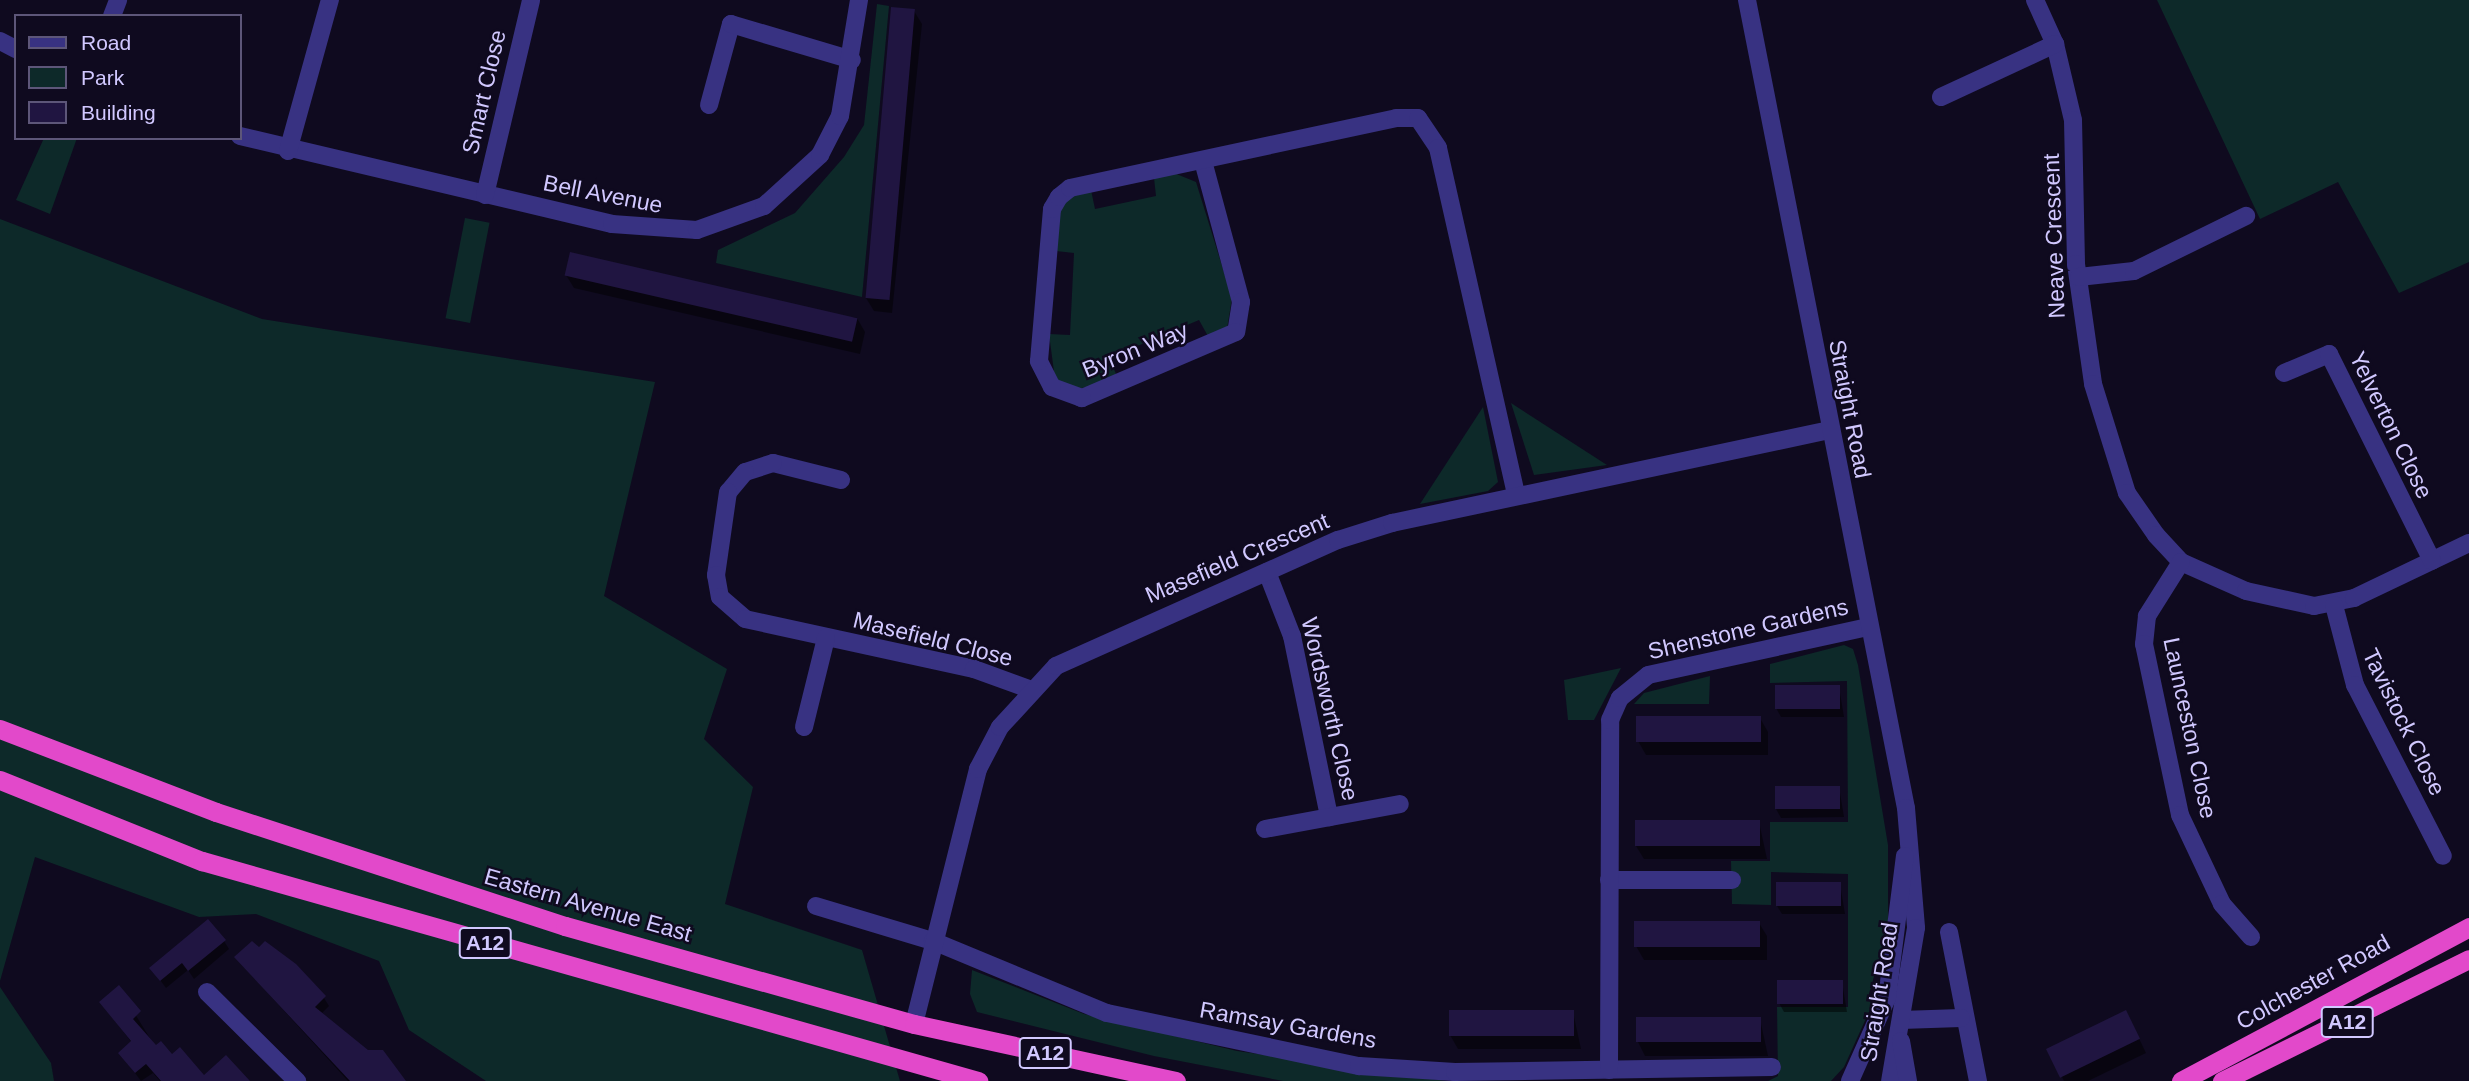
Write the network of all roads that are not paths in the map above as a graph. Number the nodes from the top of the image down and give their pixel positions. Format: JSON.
{"nodes":[{"id":1,"x":330,"y":0,"type":"edge"},
{"id":2,"x":531,"y":0,"type":"edge"},
{"id":3,"x":859,"y":0,"type":"edge"},
{"id":4,"x":1748,"y":0,"type":"edge"},
{"id":5,"x":2035,"y":0,"type":"edge"},
{"id":6,"x":2055,"y":44,"type":"junction"},
{"id":7,"x":852,"y":60,"type":"junction"},
{"id":8,"x":1941,"y":97,"type":"dead end"},
{"id":9,"x":709,"y":105,"type":"dead end"},
{"id":10,"x":242,"y":137,"type":"edge"},
{"id":11,"x":288,"y":151,"type":"junction"},
{"id":12,"x":1203,"y":160,"type":"junction"},
{"id":13,"x":485,"y":195,"type":"junction"},
{"id":14,"x":2246,"y":216,"type":"dead end"},
{"id":15,"x":2079,"y":277,"type":"junction"},
{"id":16,"x":2284,"y":373,"type":"dead end"},
{"id":17,"x":1828,"y":430,"type":"junction"},
{"id":18,"x":841,"y":480,"type":"dead end"},
{"id":19,"x":1516,"y":495,"type":"junction"},
{"id":20,"x":2469,"y":543,"type":"edge"},
{"id":21,"x":2432,"y":561,"type":"junction"},
{"id":22,"x":2181,"y":562,"type":"junction"},
{"id":23,"x":1267,"y":572,"type":"junction"},
{"id":24,"x":2334,"y":605,"type":"junction"},
{"id":25,"x":1868,"y":627,"type":"junction"},
{"id":26,"x":825,"y":638,"type":"junction"},
{"id":27,"x":1029,"y":689,"type":"junction"},
{"id":28,"x":804,"y":727,"type":"dead end"},
{"id":29,"x":0,"y":729,"type":"edge"},
{"id":30,"x":0,"y":780,"type":"edge"},
{"id":31,"x":1400,"y":804,"type":"dead end"},
{"id":32,"x":1329,"y":817,"type":"junction"},
{"id":33,"x":1908,"y":827,"type":"junction"},
{"id":34,"x":1265,"y":830,"type":"dead end"},
{"id":35,"x":2443,"y":856,"type":"dead end"},
{"id":36,"x":1609,"y":880,"type":"junction"},
{"id":37,"x":1731,"y":880,"type":"dead end"},
{"id":38,"x":816,"y":906,"type":"dead end"},
{"id":39,"x":2469,"y":927,"type":"edge"},
{"id":40,"x":1949,"y":932,"type":"dead end"},
{"id":41,"x":2251,"y":937,"type":"dead end"},
{"id":42,"x":933,"y":941,"type":"junction"},
{"id":43,"x":2469,"y":959,"type":"edge"},
{"id":44,"x":207,"y":992,"type":"dead end"},
{"id":45,"x":1961,"y":1018,"type":"junction"},
{"id":46,"x":1901,"y":1020,"type":"junction"},
{"id":47,"x":914,"y":1024,"type":"junction"},
{"id":48,"x":1772,"y":1067,"type":"dead end"},
{"id":49,"x":1609,"y":1070,"type":"junction"},
{"id":50,"x":297,"y":1081,"type":"edge"},
{"id":51,"x":978,"y":1081,"type":"edge"},
{"id":52,"x":1176,"y":1081,"type":"edge"},
{"id":53,"x":1850,"y":1081,"type":"edge"},
{"id":54,"x":1890,"y":1081,"type":"edge"},
{"id":55,"x":1908,"y":1081,"type":"edge"},
{"id":56,"x":1978,"y":1081,"type":"edge"},
{"id":57,"x":2181,"y":1081,"type":"edge"},
{"id":58,"x":2222,"y":1081,"type":"edge"}],
"edges":[{"from":1,"to":11,"type":"street"},
{"from":2,"to":13,"type":"street","name":"Smart Close"},
{"from":3,"to":7,"type":"street","name":"Bell Avenue"},
{"from":4,"to":17,"type":"street","name":"Straight Road"},
{"from":5,"to":6,"type":"street","name":"Neave Crescent"},
{"from":6,"to":8,"type":"street"},
{"from":6,"to":15,"type":"street","name":"Neave Crescent"},
{"from":7,"to":9,"type":"street"},
{"from":7,"to":13,"type":"street","name":"Bell Avenue"},
{"from":10,"to":11,"type":"street","name":"Bell Avenue"},
{"from":11,"to":13,"type":"street","name":"Bell Avenue"},
{"from":12,"to":12,"type":"street","name":"Byron Way"},
{"from":12,"to":19,"type":"street","name":"Byron Way"},
{"from":14,"to":15,"type":"street"},
{"from":15,"to":22,"type":"street","name":"Neave Crescent"},
{"from":16,"to":21,"type":"street","name":"Yelverton Close"},
{"from":17,"to":19,"type":"street","name":"Masefield Crescent"},
{"from":17,"to":25,"type":"street","name":"Straight Road"},
{"from":18,"to":26,"type":"street","name":"Masefield Close"},
{"from":19,"to":23,"type":"street","name":"Masefield Crescent"},
{"from":20,"to":21,"type":"street"},
{"from":21,"to":24,"type":"street"},
{"from":22,"to":24,"type":"street","name":"Neave Crescent"},
{"from":22,"to":41,"type":"street","name":"Launceston Close"},
{"from":23,"to":27,"type":"street","name":"Masefield Crescent"},
{"from":23,"to":32,"type":"street","name":"Wordsworth Close"},
{"from":24,"to":35,"type":"street","name":"Tavistock Close"},
{"from":25,"to":33,"type":"street","name":"Straight Road"},
{"from":25,"to":36,"type":"street","name":"Shenstone Gardens"},
{"from":26,"to":27,"type":"street","name":"Masefield Close"},
{"from":26,"to":28,"type":"street","name":"Masefield Close"},
{"from":27,"to":42,"type":"street","name":"Masefield Crescent"},
{"from":29,"to":47,"type":"highway","name":"Eastern Avenue East","number":"A12"},
{"from":30,"to":51,"type":"highway","number":"A12"},
{"from":31,"to":32,"type":"street","name":"Wordsworth Close"},
{"from":32,"to":34,"type":"street","name":"Wordsworth Close"},
{"from":33,"to":46,"type":"street","name":"Straight Road"},
{"from":33,"to":53,"type":"street","name":"Straight Road"},
{"from":36,"to":37,"type":"street"},
{"from":36,"to":49,"type":"street","name":"Shenstone Gardens"},
{"from":38,"to":42,"type":"street","name":"Ramsay Gardens"},
{"from":39,"to":57,"type":"highway","name":"Colchester Road","number":"A12"},
{"from":40,"to":45,"type":"street"},
{"from":42,"to":47,"type":"street","name":"Masefield Crescent"},
{"from":42,"to":49,"type":"street","name":"Ramsay Gardens"},
{"from":43,"to":58,"type":"highway","name":"Colchester Road","number":"A12"},
{"from":44,"to":50,"type":"street"},
{"from":45,"to":46,"type":"street"},
{"from":45,"to":56,"type":"street"},
{"from":46,"to":54,"type":"street","name":"Straight Road"},
{"from":46,"to":55,"type":"street"},
{"from":47,"to":52,"type":"highway","name":"Eastern Avenue East","number":"A12"},
{"from":48,"to":49,"type":"street","name":"Ramsay Gardens"}]}
